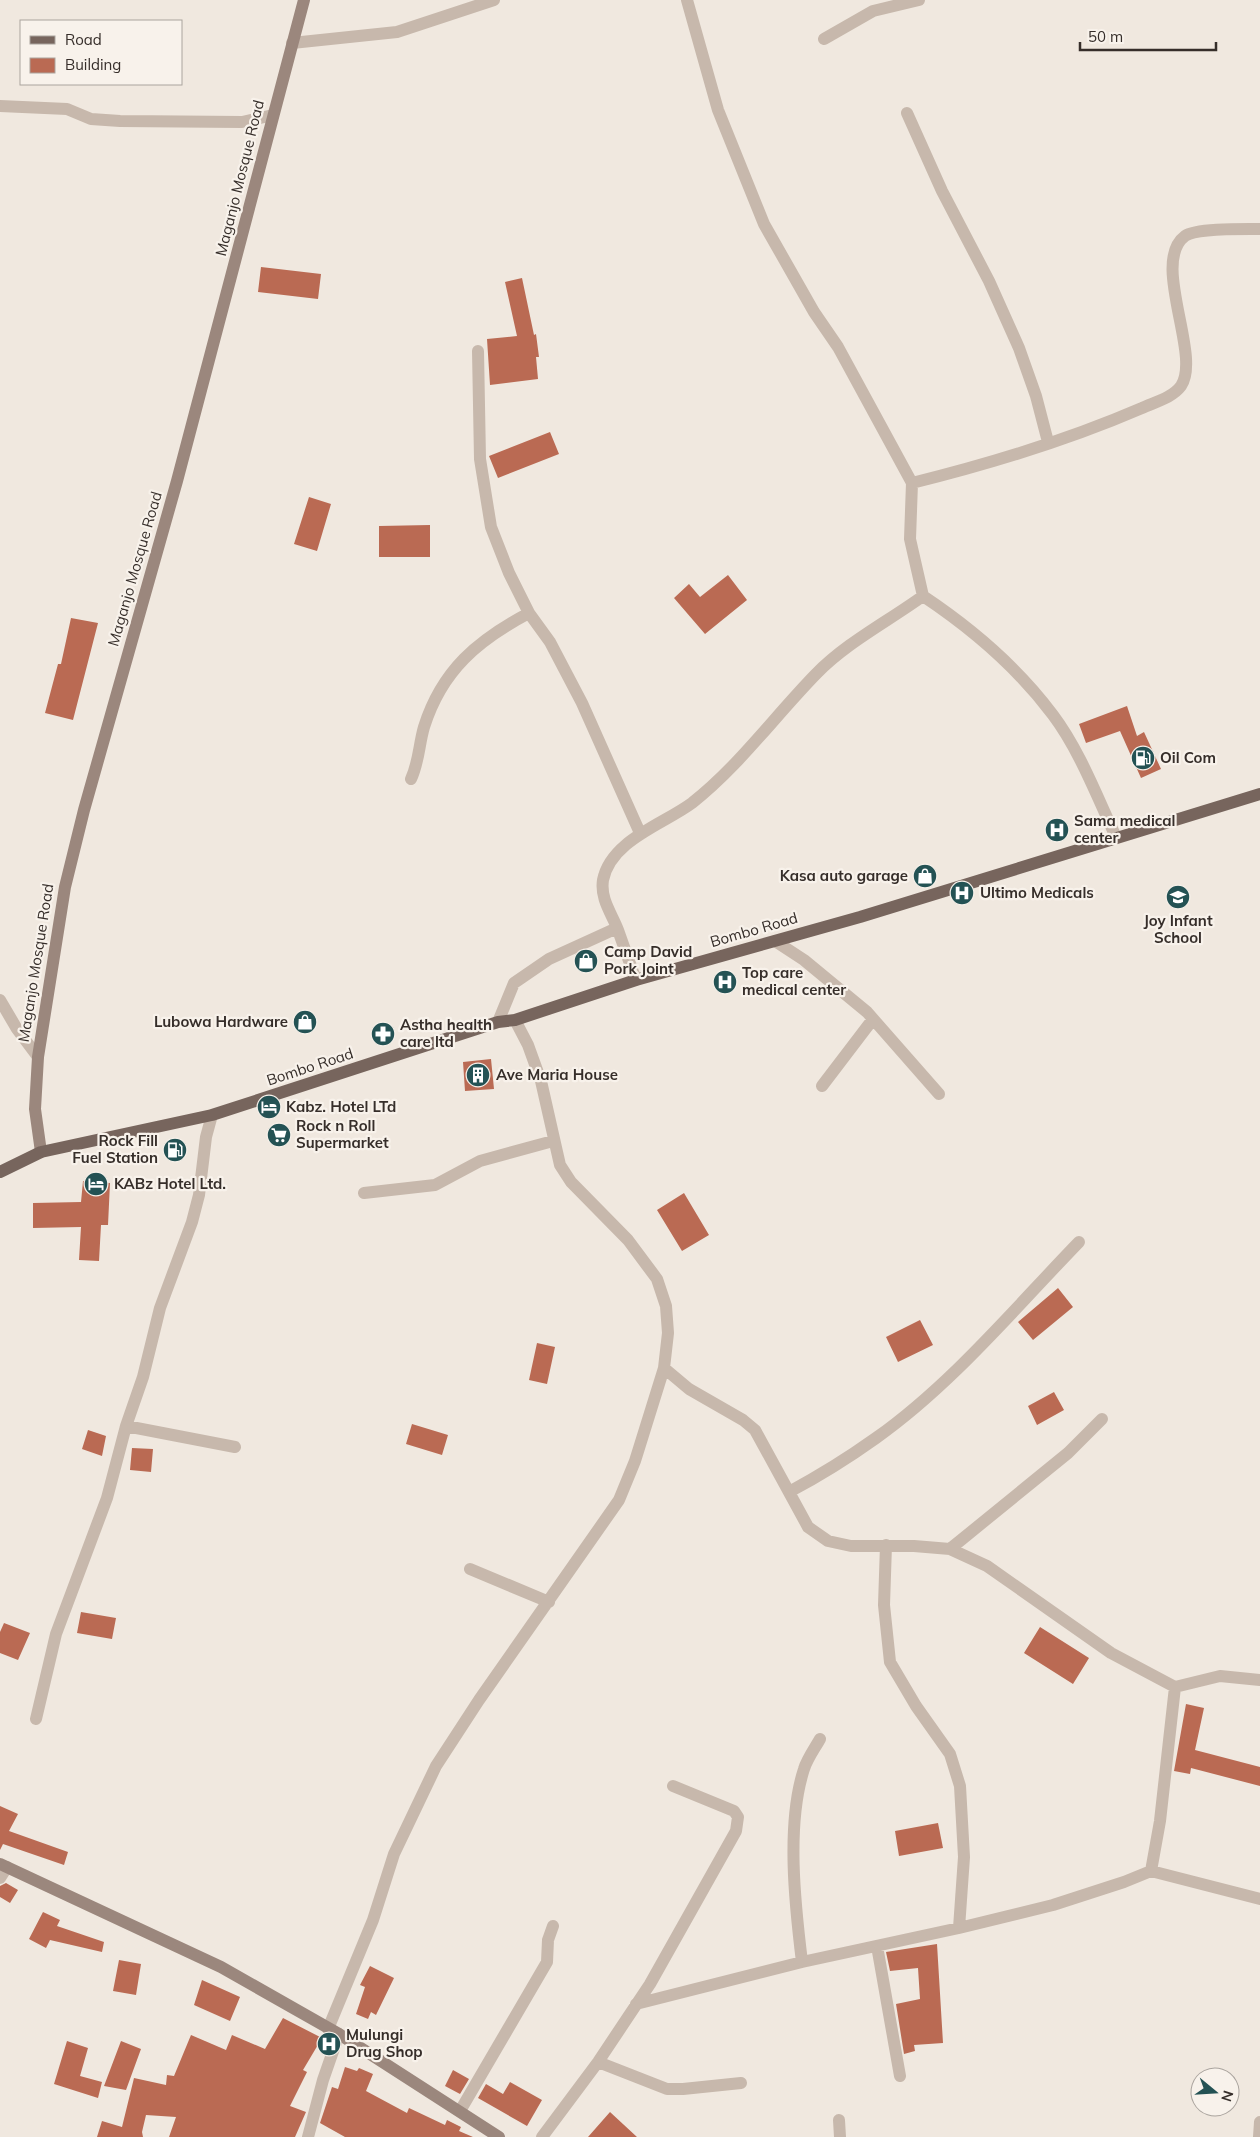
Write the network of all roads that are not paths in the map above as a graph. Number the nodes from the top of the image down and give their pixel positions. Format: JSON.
{"nodes":[{"id":1,"x":304,"y":0,"type":"edge"},
{"id":2,"x":494,"y":0,"type":"edge"},
{"id":3,"x":688,"y":0,"type":"edge"},
{"id":4,"x":918,"y":0,"type":"edge"},
{"id":5,"x":824,"y":39,"type":"dead end"},
{"id":6,"x":292,"y":43,"type":"junction"},
{"id":7,"x":0,"y":106,"type":"edge"},
{"id":8,"x":908,"y":113,"type":"dead end"},
{"id":9,"x":273,"y":115,"type":"junction"},
{"id":10,"x":1260,"y":228,"type":"edge"},
{"id":11,"x":478,"y":350,"type":"dead end"},
{"id":12,"x":1048,"y":442,"type":"junction"},
{"id":13,"x":912,"y":483,"type":"junction"},
{"id":14,"x":923,"y":596,"type":"junction"},
{"id":15,"x":529,"y":613,"type":"junction"},
{"id":16,"x":411,"y":779,"type":"dead end"},
{"id":17,"x":1260,"y":794,"type":"edge"},
{"id":18,"x":640,"y":833,"type":"junction"},
{"id":19,"x":1116,"y":838,"type":"junction"},
{"id":20,"x":617,"y":928,"type":"junction"},
{"id":21,"x":775,"y":941,"type":"junction"},
{"id":22,"x":636,"y":980,"type":"junction"},
{"id":23,"x":0,"y":1000,"type":"edge"},
{"id":24,"x":873,"y":1019,"type":"junction"},
{"id":25,"x":515,"y":1020,"type":"junction"},
{"id":26,"x":498,"y":1022,"type":"junction"},
{"id":27,"x":38,"y":1057,"type":"junction"},
{"id":28,"x":822,"y":1086,"type":"dead end"},
{"id":29,"x":939,"y":1094,"type":"dead end"},
{"id":30,"x":212,"y":1115,"type":"junction"},
{"id":31,"x":553,"y":1141,"type":"junction"},
{"id":32,"x":41,"y":1152,"type":"junction"},
{"id":33,"x":0,"y":1172,"type":"edge"},
{"id":34,"x":364,"y":1193,"type":"dead end"},
{"id":35,"x":1078,"y":1242,"type":"dead end"},
{"id":36,"x":664,"y":1368,"type":"junction"},
{"id":37,"x":1102,"y":1419,"type":"dead end"},
{"id":38,"x":126,"y":1426,"type":"junction"},
{"id":39,"x":236,"y":1446,"type":"dead end"},
{"id":40,"x":789,"y":1492,"type":"junction"},
{"id":41,"x":886,"y":1546,"type":"junction"},
{"id":42,"x":950,"y":1549,"type":"junction"},
{"id":43,"x":470,"y":1569,"type":"dead end"},
{"id":44,"x":549,"y":1602,"type":"junction"},
{"id":45,"x":1260,"y":1680,"type":"edge"},
{"id":46,"x":1176,"y":1687,"type":"junction"},
{"id":47,"x":36,"y":1719,"type":"dead end"},
{"id":48,"x":820,"y":1739,"type":"dead end"},
{"id":49,"x":673,"y":1786,"type":"dead end"},
{"id":50,"x":2,"y":1870,"type":"edge"},
{"id":51,"x":1151,"y":1871,"type":"junction"},
{"id":52,"x":1260,"y":1898,"type":"edge"},
{"id":53,"x":553,"y":1926,"type":"dead end"},
{"id":54,"x":959,"y":1928,"type":"junction"},
{"id":55,"x":876,"y":1946,"type":"junction"},
{"id":56,"x":802,"y":1962,"type":"junction"},
{"id":57,"x":636,"y":2004,"type":"junction"},
{"id":58,"x":333,"y":2032,"type":"junction"},
{"id":59,"x":598,"y":2062,"type":"junction"},
{"id":60,"x":900,"y":2076,"type":"dead end"},
{"id":61,"x":741,"y":2083,"type":"dead end"},
{"id":62,"x":460,"y":2111,"type":"junction"},
{"id":63,"x":839,"y":2120,"type":"dead end"},
{"id":64,"x":1260,"y":2122,"type":"edge"},
{"id":65,"x":495,"y":2136,"type":"edge"},
{"id":66,"x":308,"y":2137,"type":"edge"},
{"id":67,"x":542,"y":2137,"type":"edge"},
{"id":68,"x":840,"y":2137,"type":"edge"},
{"id":69,"x":1259,"y":2137,"type":"edge"}],
"edges":[{"from":1,"to":6,"type":"street","name":"Maganjo Mosque Road"},
{"from":2,"to":6,"type":"street"},
{"from":3,"to":13,"type":"street"},
{"from":4,"to":5,"type":"street"},
{"from":6,"to":9,"type":"street","name":"Maganjo Mosque Road"},
{"from":7,"to":9,"type":"street"},
{"from":8,"to":12,"type":"street"},
{"from":9,"to":27,"type":"street","name":"Maganjo Mosque Road"},
{"from":10,"to":12,"type":"street"},
{"from":11,"to":15,"type":"street"},
{"from":12,"to":13,"type":"street"},
{"from":13,"to":14,"type":"street"},
{"from":14,"to":18,"type":"street"},
{"from":14,"to":19,"type":"street"},
{"from":15,"to":16,"type":"street"},
{"from":15,"to":18,"type":"street"},
{"from":17,"to":19,"type":"main road","name":"Bombo Road"},
{"from":18,"to":20,"type":"street"},
{"from":19,"to":21,"type":"main road","name":"Bombo Road"},
{"from":20,"to":22,"type":"street"},
{"from":20,"to":26,"type":"street"},
{"from":21,"to":22,"type":"main road","name":"Bombo Road"},
{"from":21,"to":24,"type":"street"},
{"from":22,"to":25,"type":"main road","name":"Bombo Road"},
{"from":23,"to":27,"type":"street"},
{"from":24,"to":28,"type":"street"},
{"from":24,"to":29,"type":"street"},
{"from":25,"to":26,"type":"main road","name":"Bombo Road"},
{"from":25,"to":31,"type":"street"},
{"from":26,"to":30,"type":"main road","name":"Bombo Road"},
{"from":27,"to":32,"type":"street","name":"Maganjo Mosque Road"},
{"from":30,"to":32,"type":"main road","name":"Bombo Road"},
{"from":30,"to":38,"type":"street"},
{"from":31,"to":34,"type":"street"},
{"from":31,"to":36,"type":"street"},
{"from":32,"to":33,"type":"main road","name":"Bombo Road"},
{"from":35,"to":40,"type":"street"},
{"from":36,"to":40,"type":"street"},
{"from":36,"to":44,"type":"street"},
{"from":37,"to":42,"type":"street"},
{"from":38,"to":39,"type":"street"},
{"from":38,"to":47,"type":"street"},
{"from":40,"to":41,"type":"street"},
{"from":41,"to":42,"type":"street"},
{"from":41,"to":54,"type":"street"},
{"from":42,"to":46,"type":"street"},
{"from":43,"to":44,"type":"street"},
{"from":44,"to":58,"type":"street"},
{"from":45,"to":46,"type":"street"},
{"from":46,"to":51,"type":"street"},
{"from":48,"to":56,"type":"street"},
{"from":49,"to":57,"type":"street"},
{"from":50,"to":58,"type":"street"},
{"from":51,"to":52,"type":"street"},
{"from":51,"to":54,"type":"street"},
{"from":53,"to":62,"type":"street"},
{"from":54,"to":55,"type":"street"},
{"from":55,"to":56,"type":"street"},
{"from":55,"to":60,"type":"street"},
{"from":56,"to":57,"type":"street"},
{"from":57,"to":59,"type":"street"},
{"from":58,"to":62,"type":"street"},
{"from":58,"to":66,"type":"street"},
{"from":59,"to":61,"type":"street"},
{"from":59,"to":67,"type":"street"},
{"from":62,"to":65,"type":"street"},
{"from":63,"to":68,"type":"street"},
{"from":64,"to":69,"type":"street"}]}
